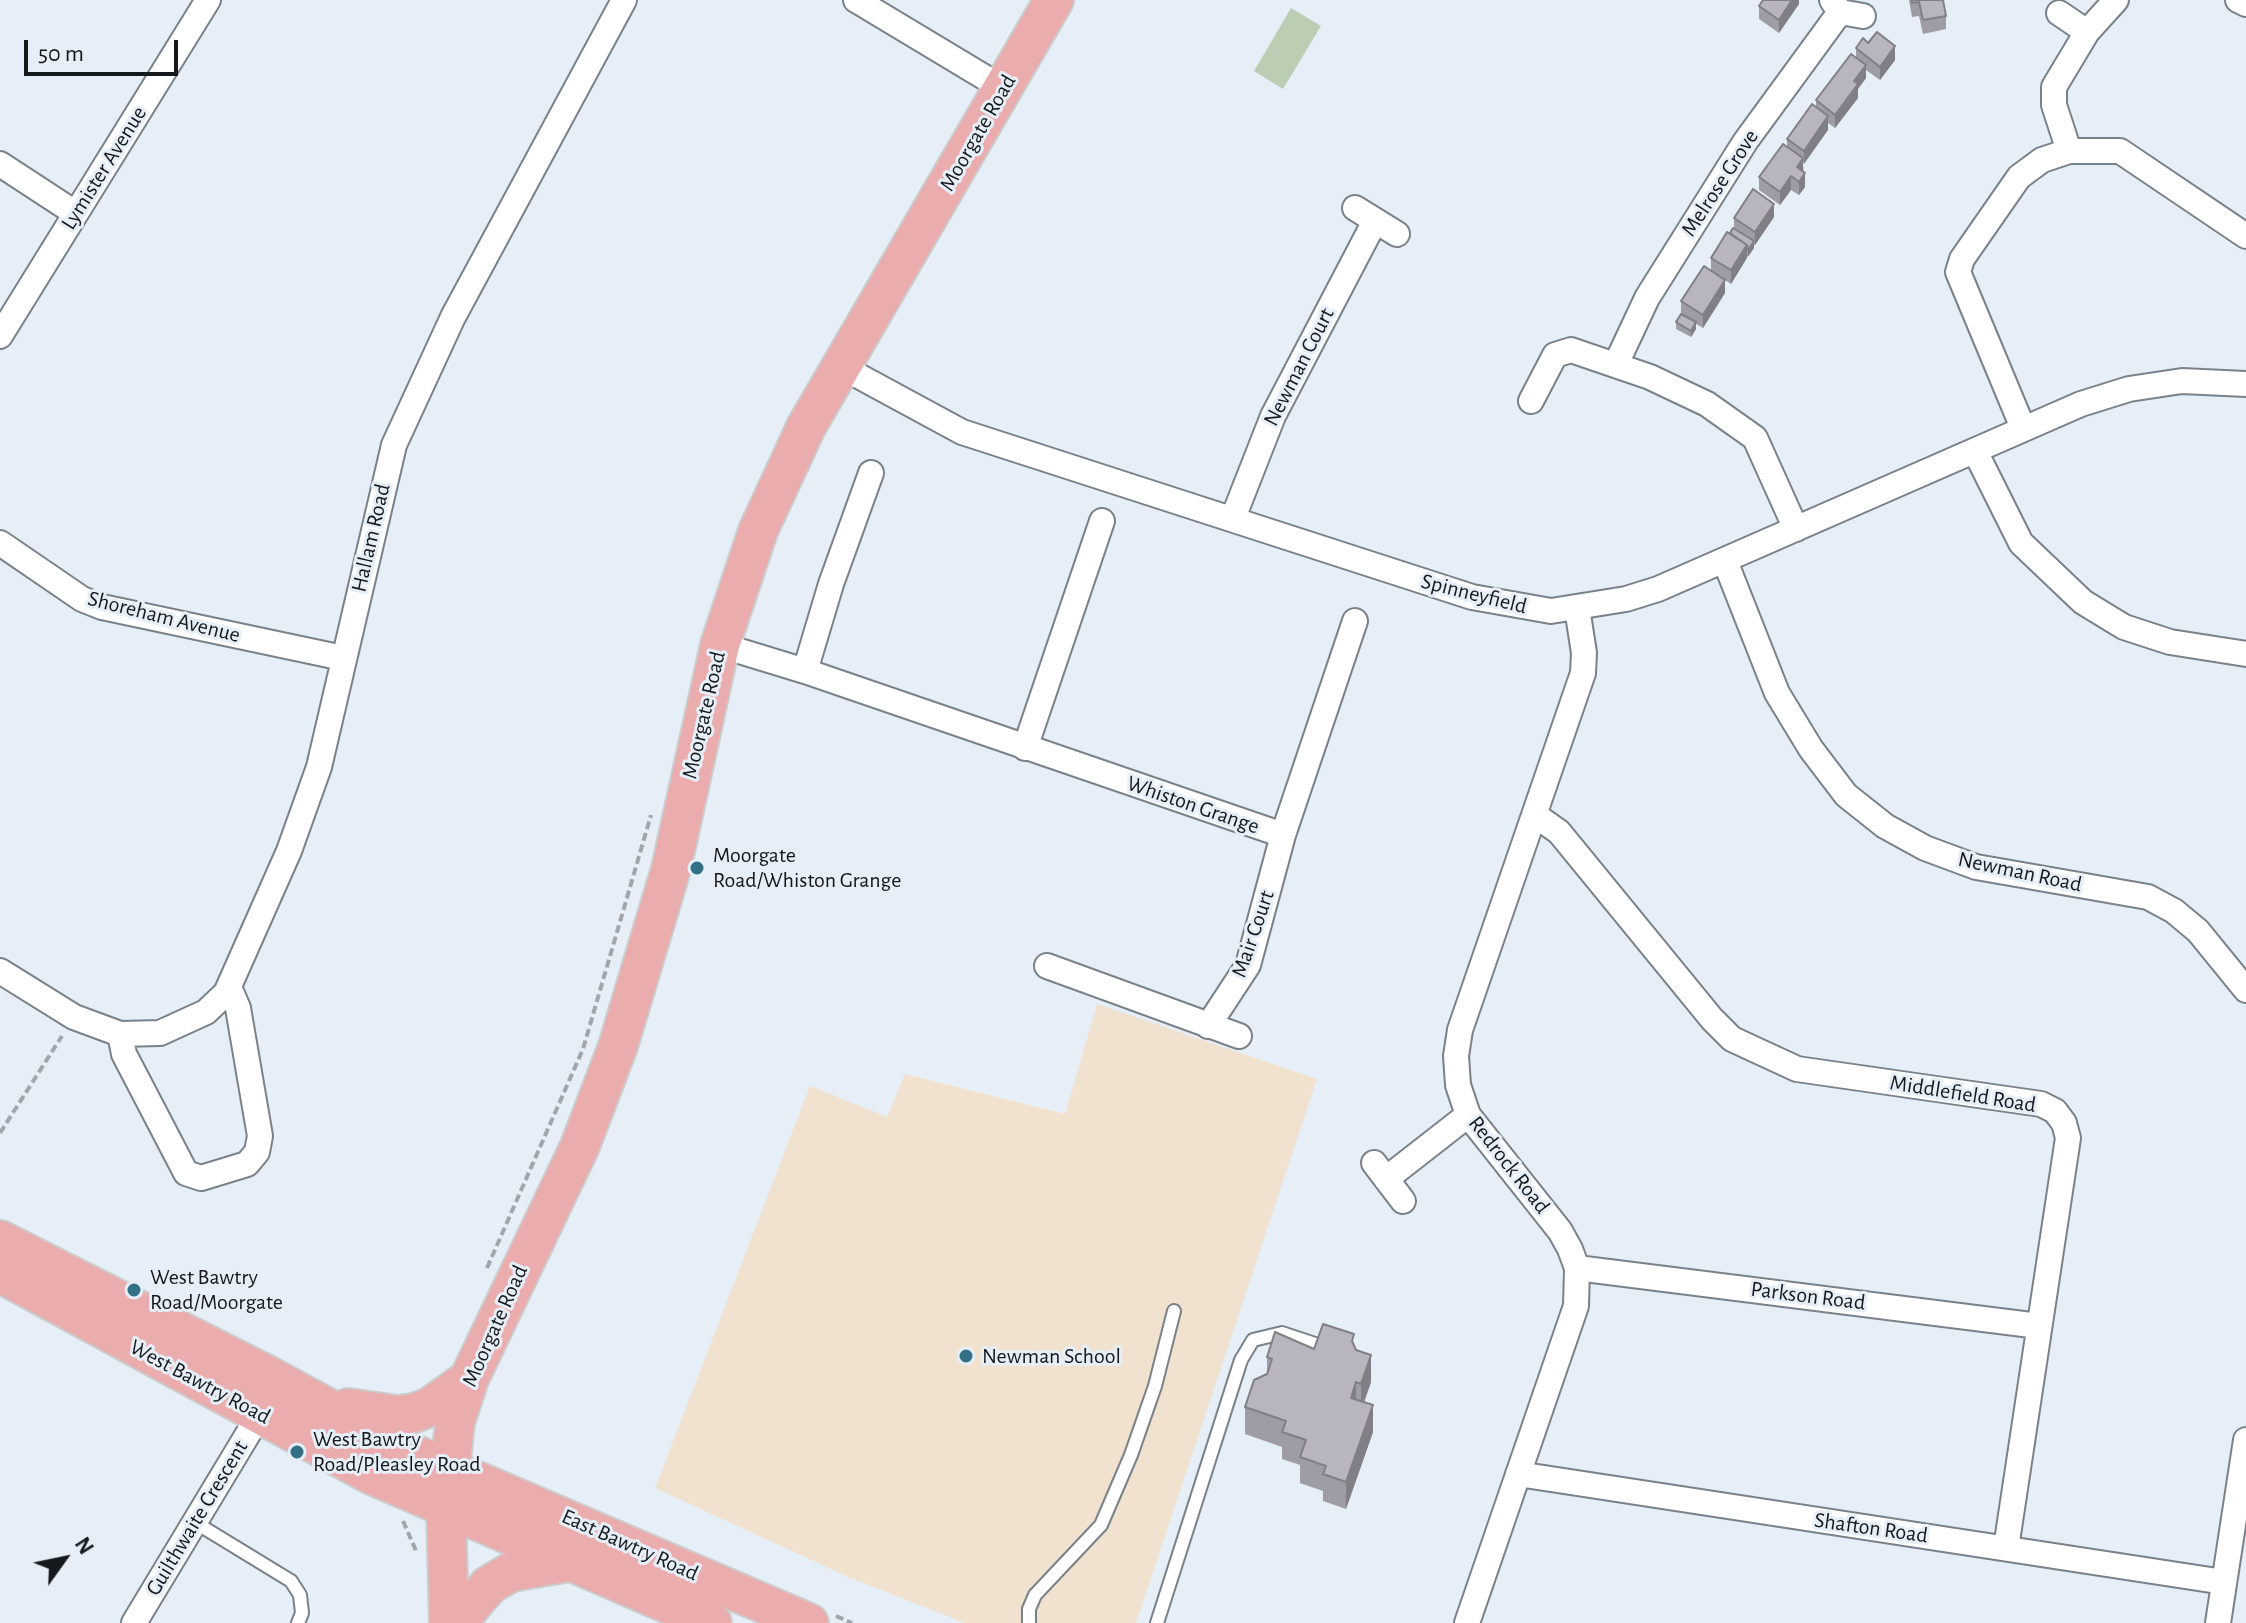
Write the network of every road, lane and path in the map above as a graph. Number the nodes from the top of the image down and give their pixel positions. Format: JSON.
{"nodes":[{"id":1,"x":208,"y":0,"type":"edge"},
{"id":2,"x":624,"y":0,"type":"edge"},
{"id":3,"x":856,"y":0,"type":"edge"},
{"id":4,"x":1054,"y":0,"type":"edge"},
{"id":5,"x":2116,"y":0,"type":"edge"},
{"id":6,"x":2238,"y":0,"type":"edge"},
{"id":7,"x":2246,"y":4,"type":"edge"},
{"id":8,"x":1845,"y":9,"type":"edge"},
{"id":9,"x":2059,"y":13,"type":"dead end"},
{"id":10,"x":2087,"y":32,"type":"junction"},
{"id":11,"x":1004,"y":89,"type":"junction"},
{"id":12,"x":2069,"y":151,"type":"junction"},
{"id":13,"x":0,"y":164,"type":"edge"},
{"id":14,"x":75,"y":213,"type":"junction"},
{"id":15,"x":1397,"y":234,"type":"dead end"},
{"id":16,"x":2246,"y":236,"type":"edge"},
{"id":17,"x":0,"y":336,"type":"edge"},
{"id":18,"x":1616,"y":364,"type":"junction"},
{"id":19,"x":842,"y":367,"type":"junction"},
{"id":20,"x":2246,"y":384,"type":"edge"},
{"id":21,"x":1531,"y":401,"type":"dead end"},
{"id":22,"x":2023,"y":428,"type":"junction"},
{"id":23,"x":1975,"y":451,"type":"junction"},
{"id":24,"x":871,"y":473,"type":"dead end"},
{"id":25,"x":1233,"y":518,"type":"junction"},
{"id":26,"x":1102,"y":521,"type":"dead end"},
{"id":27,"x":1796,"y":529,"type":"junction"},
{"id":28,"x":0,"y":543,"type":"edge"},
{"id":29,"x":1725,"y":561,"type":"junction"},
{"id":30,"x":1577,"y":608,"type":"junction"},
{"id":31,"x":1355,"y":621,"type":"dead end"},
{"id":32,"x":720,"y":645,"type":"junction"},
{"id":33,"x":2246,"y":654,"type":"edge"},
{"id":34,"x":343,"y":658,"type":"junction"},
{"id":35,"x":805,"y":671,"type":"junction"},
{"id":36,"x":1025,"y":748,"type":"junction"},
{"id":37,"x":1535,"y":815,"type":"junction"},
{"id":38,"x":1283,"y":835,"type":"junction"},
{"id":39,"x":1047,"y":966,"type":"dead end"},
{"id":40,"x":0,"y":971,"type":"edge"},
{"id":41,"x":2243,"y":978,"type":"edge"},
{"id":42,"x":229,"y":987,"type":"junction"},
{"id":43,"x":74,"y":1017,"type":"junction"},
{"id":44,"x":1208,"y":1026,"type":"junction"},
{"id":45,"x":120,"y":1034,"type":"junction"},
{"id":46,"x":1239,"y":1036,"type":"dead end"},
{"id":47,"x":1468,"y":1115,"type":"junction"},
{"id":48,"x":0,"y":1133,"type":"edge"},
{"id":49,"x":1403,"y":1201,"type":"dead end"},
{"id":50,"x":0,"y":1240,"type":"edge"},
{"id":51,"x":1577,"y":1268,"type":"junction"},
{"id":52,"x":0,"y":1273,"type":"edge"},
{"id":53,"x":1174,"y":1311,"type":"dead end"},
{"id":54,"x":2039,"y":1326,"type":"junction"},
{"id":55,"x":1347,"y":1355,"type":"edge"},
{"id":56,"x":469,"y":1379,"type":"junction"},
{"id":57,"x":318,"y":1401,"type":"junction"},
{"id":58,"x":260,"y":1414,"type":"junction"},
{"id":59,"x":2246,"y":1440,"type":"edge"},
{"id":60,"x":1518,"y":1474,"type":"junction"},
{"id":61,"x":448,"y":1489,"type":"junction"},
{"id":62,"x":196,"y":1523,"type":"junction"},
{"id":63,"x":2006,"y":1548,"type":"junction"},
{"id":64,"x":569,"y":1562,"type":"junction"},
{"id":65,"x":2224,"y":1582,"type":"junction"},
{"id":66,"x":134,"y":1623,"type":"edge"},
{"id":67,"x":298,"y":1623,"type":"edge"},
{"id":68,"x":449,"y":1623,"type":"edge"},
{"id":69,"x":457,"y":1623,"type":"edge"},
{"id":70,"x":712,"y":1623,"type":"edge"},
{"id":71,"x":809,"y":1623,"type":"edge"},
{"id":72,"x":1029,"y":1623,"type":"edge"},
{"id":73,"x":1157,"y":1623,"type":"edge"},
{"id":74,"x":1467,"y":1623,"type":"edge"},
{"id":75,"x":2218,"y":1623,"type":"edge"}],
"edges":[{"from":1,"to":14,"type":"street","name":"Lymister Avenue"},
{"from":2,"to":34,"type":"street","name":"Hallam Road"},
{"from":3,"to":11,"type":"street"},
{"from":4,"to":11,"type":"main road","name":"Moorgate Road"},
{"from":5,"to":10,"type":"street"},
{"from":6,"to":7,"type":"street"},
{"from":8,"to":18,"type":"street","name":"Melrose Grove"},
{"from":9,"to":10,"type":"street"},
{"from":10,"to":12,"type":"street"},
{"from":11,"to":19,"type":"main road","name":"Moorgate Road"},
{"from":12,"to":16,"type":"street"},
{"from":12,"to":22,"type":"street"},
{"from":13,"to":14,"type":"street"},
{"from":14,"to":17,"type":"street","name":"Lymister Avenue"},
{"from":15,"to":25,"type":"street","name":"Newman Court"},
{"from":18,"to":21,"type":"street"},
{"from":18,"to":27,"type":"street"},
{"from":19,"to":25,"type":"street","name":"Spinneyfield"},
{"from":19,"to":32,"type":"main road","name":"Moorgate Road"},
{"from":20,"to":22,"type":"street","name":"Spinneyfield"},
{"from":22,"to":23,"type":"street","name":"Spinneyfield"},
{"from":23,"to":27,"type":"street","name":"Spinneyfield"},
{"from":23,"to":33,"type":"street"},
{"from":24,"to":35,"type":"street"},
{"from":25,"to":30,"type":"street","name":"Spinneyfield"},
{"from":26,"to":36,"type":"street"},
{"from":27,"to":29,"type":"street","name":"Spinneyfield"},
{"from":28,"to":34,"type":"street","name":"Shoreham Avenue"},
{"from":29,"to":30,"type":"street","name":"Spinneyfield"},
{"from":29,"to":41,"type":"street","name":"Newman Road"},
{"from":30,"to":37,"type":"street","name":"Redrock Road"},
{"from":31,"to":38,"type":"street","name":"Whiston Grange"},
{"from":32,"to":35,"type":"street","name":"Whiston Grange"},
{"from":32,"to":56,"type":"main road","name":"Moorgate Road"},
{"from":34,"to":42,"type":"street","name":"Hallam Road"},
{"from":35,"to":36,"type":"street","name":"Whiston Grange"},
{"from":36,"to":38,"type":"street","name":"Whiston Grange"},
{"from":37,"to":47,"type":"street","name":"Redrock Road"},
{"from":37,"to":54,"type":"street","name":"Middlefield Road"},
{"from":38,"to":44,"type":"street","name":"Mair Court"},
{"from":39,"to":44,"type":"street"},
{"from":40,"to":43,"type":"street"},
{"from":42,"to":45,"type":"street","name":"Hallam Road"},
{"from":42,"to":45,"type":"street"},
{"from":43,"to":45,"type":"street"},
{"from":43,"to":48,"type":"path"},
{"from":44,"to":46,"type":"street"},
{"from":47,"to":49,"type":"street"},
{"from":47,"to":51,"type":"street","name":"Redrock Road"},
{"from":50,"to":57,"type":"main road","name":"West Bawtry Road"},
{"from":51,"to":54,"type":"street","name":"Parkson Road"},
{"from":51,"to":60,"type":"street","name":"Redrock Road"},
{"from":52,"to":58,"type":"main road","name":"West Bawtry Road"},
{"from":53,"to":72,"type":"lane"},
{"from":54,"to":63,"type":"street","name":"Middlefield Road"},
{"from":55,"to":73,"type":"lane"},
{"from":56,"to":57,"type":"main road"},
{"from":56,"to":61,"type":"main road","name":"Moorgate Road"},
{"from":57,"to":61,"type":"main road","name":"West Bawtry Road"},
{"from":58,"to":61,"type":"main road","name":"West Bawtry Road"},
{"from":58,"to":62,"type":"street","name":"Guilthwaite Crescent"},
{"from":59,"to":65,"type":"street"},
{"from":60,"to":63,"type":"street","name":"Shafton Road"},
{"from":60,"to":74,"type":"street","name":"Redrock Road"},
{"from":61,"to":64,"type":"main road","name":"East Bawtry Road"},
{"from":61,"to":68,"type":"main road","name":"Moorgate Road"},
{"from":61,"to":71,"type":"main road","name":"East Bawtry Road"},
{"from":62,"to":66,"type":"street","name":"Guilthwaite Crescent"},
{"from":62,"to":67,"type":"lane"},
{"from":63,"to":65,"type":"street","name":"Shafton Road"},
{"from":64,"to":69,"type":"main road"},
{"from":64,"to":70,"type":"main road","name":"East Bawtry Road"},
{"from":65,"to":75,"type":"street"}]}
